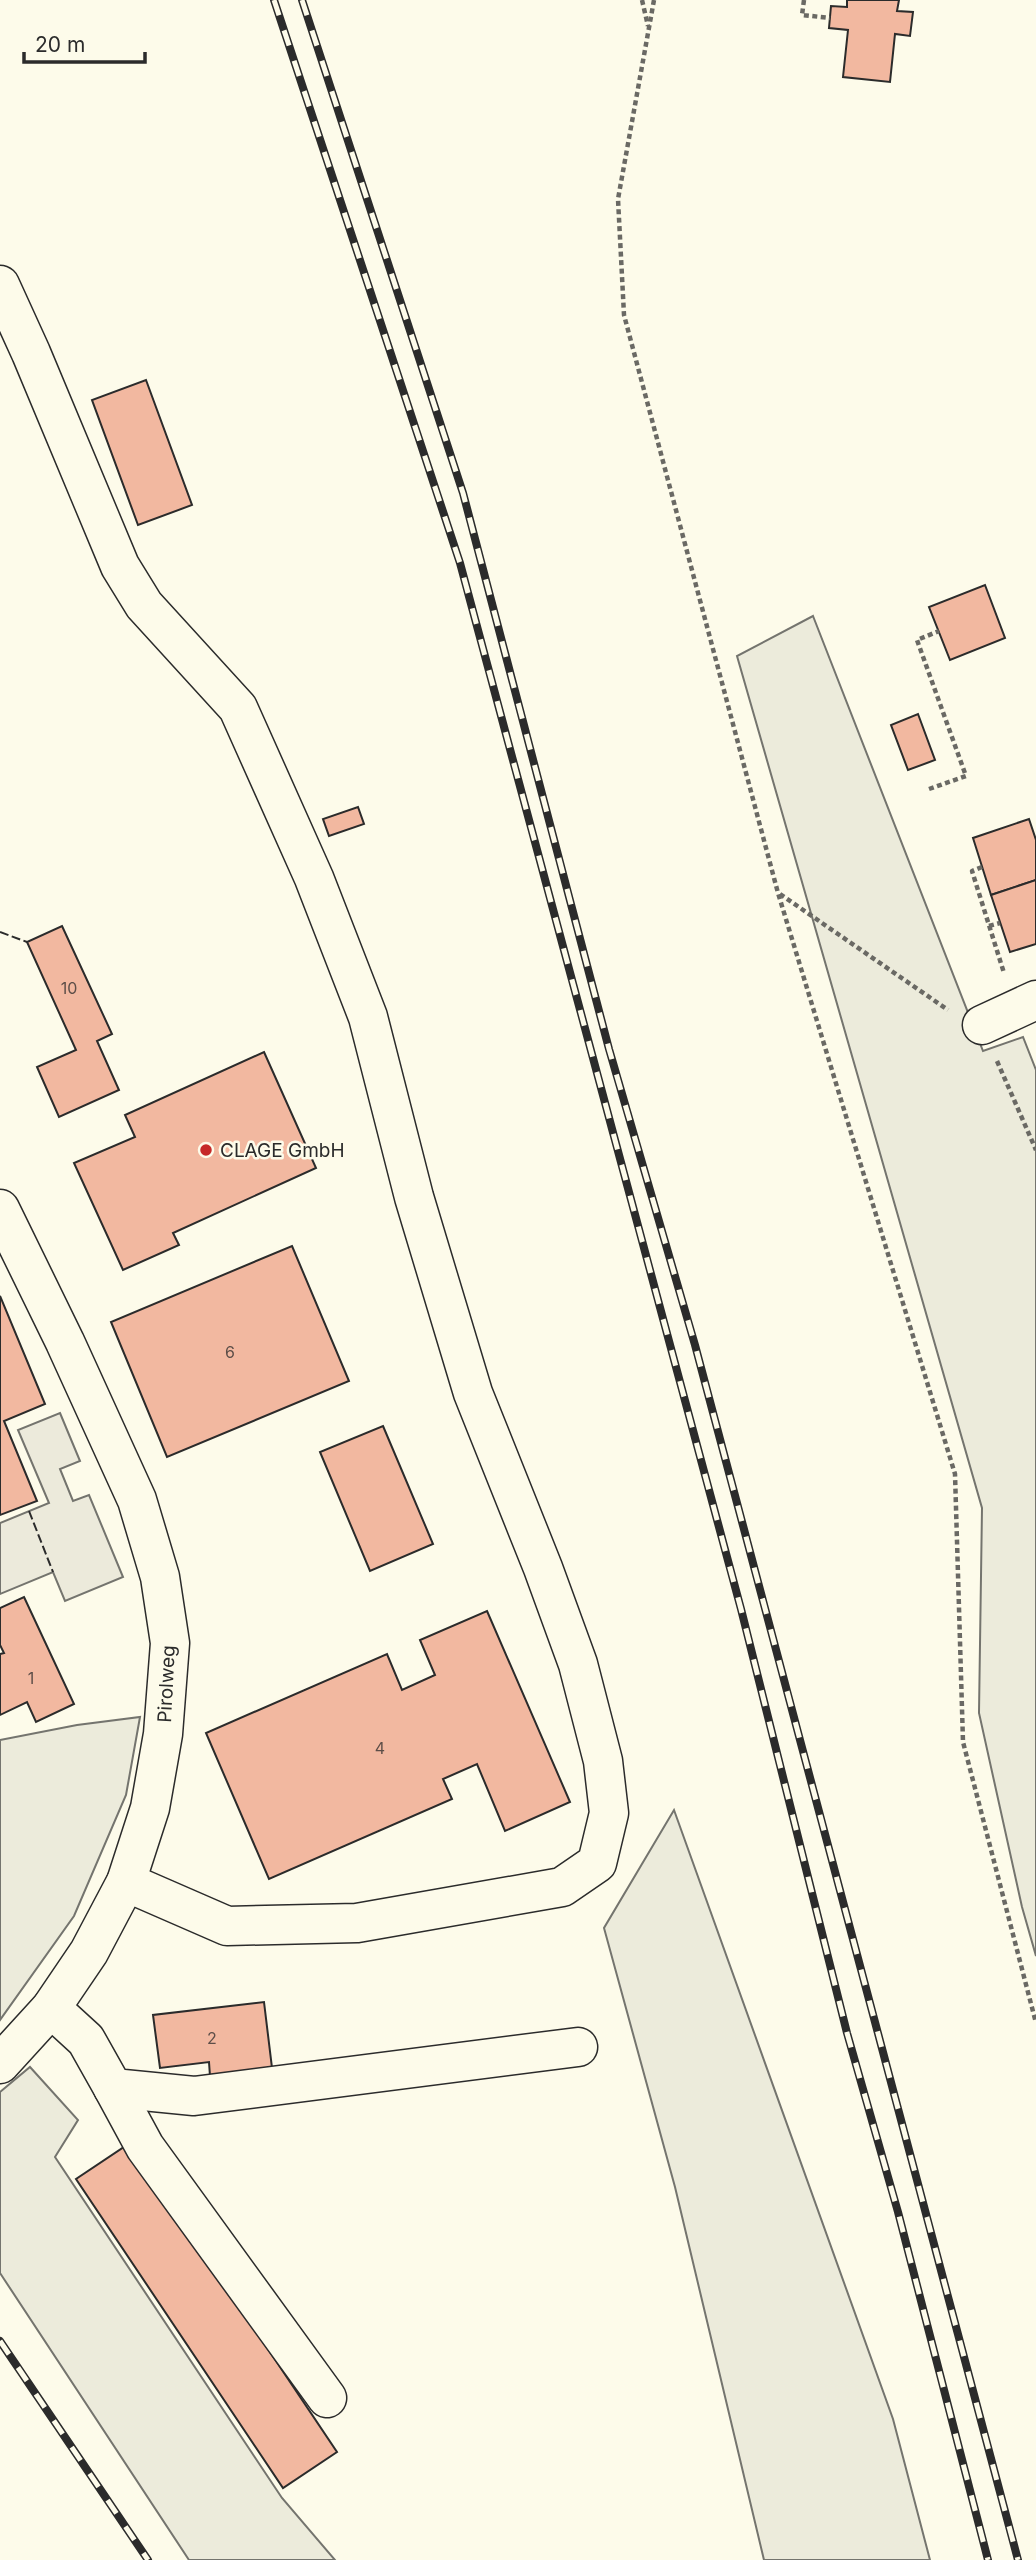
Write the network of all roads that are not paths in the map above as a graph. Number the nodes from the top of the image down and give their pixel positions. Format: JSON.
{"nodes":[{"id":1,"x":0,"y":285,"type":"edge"},
{"id":2,"x":0,"y":1209,"type":"edge"},
{"id":3,"x":126,"y":1882,"type":"junction"},
{"id":4,"x":51,"y":2008,"type":"junction"},
{"id":5,"x":578,"y":2047,"type":"dead end"},
{"id":6,"x":0,"y":2064,"type":"edge"},
{"id":7,"x":113,"y":2088,"type":"junction"},
{"id":8,"x":327,"y":2398,"type":"dead end"}],
"edges":[{"from":1,"to":3,"type":"street"},
{"from":2,"to":3,"type":"street","name":"Pirolweg"},
{"from":3,"to":4,"type":"street","name":"Pirolweg"},
{"from":4,"to":6,"type":"street","name":"Pirolweg"},
{"from":4,"to":7,"type":"street"},
{"from":5,"to":7,"type":"street"},
{"from":7,"to":8,"type":"street"}]}
